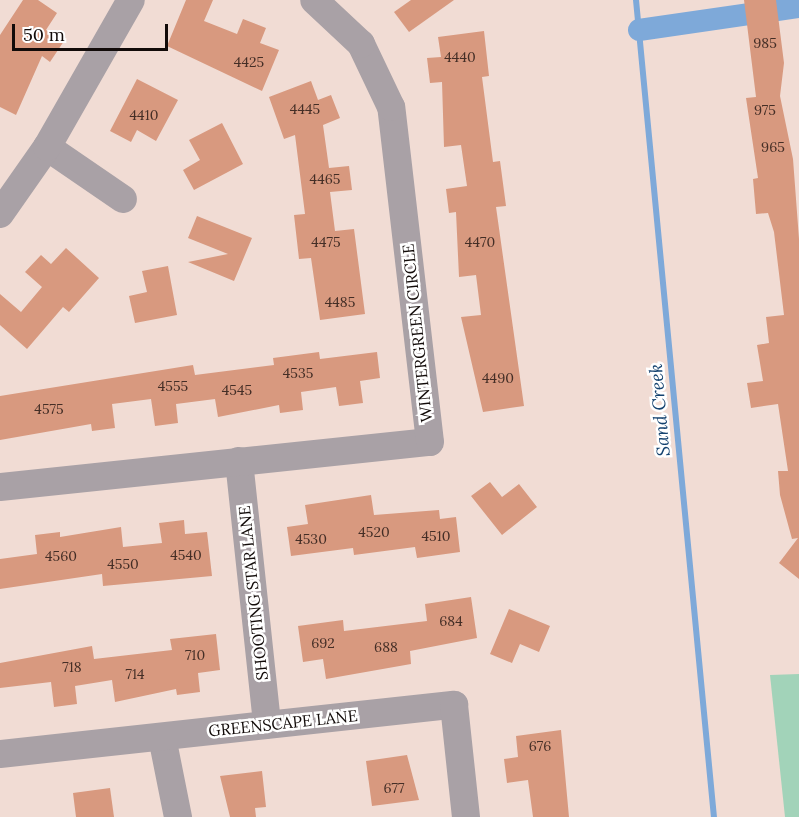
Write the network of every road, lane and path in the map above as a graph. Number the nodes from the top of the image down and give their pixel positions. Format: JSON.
{"nodes":[{"id":1,"x":131,"y":0,"type":"edge"},
{"id":2,"x":314,"y":0,"type":"edge"},
{"id":3,"x":47,"y":147,"type":"junction"},
{"id":4,"x":123,"y":199,"type":"dead end"},
{"id":5,"x":0,"y":214,"type":"edge"},
{"id":6,"x":239,"y":462,"type":"junction"},
{"id":7,"x":0,"y":486,"type":"edge"},
{"id":8,"x":267,"y":725,"type":"junction"},
{"id":9,"x":162,"y":737,"type":"junction"},
{"id":10,"x":0,"y":754,"type":"edge"},
{"id":11,"x":178,"y":817,"type":"edge"},
{"id":12,"x":466,"y":817,"type":"edge"}],
"edges":[{"from":1,"to":3,"type":"street"},
{"from":2,"to":6,"type":"street","name":"WINTERGREEN CIRCLE"},
{"from":3,"to":4,"type":"street"},
{"from":3,"to":5,"type":"street"},
{"from":6,"to":7,"type":"street","name":"WINTERGREEN CIRCLE"},
{"from":6,"to":8,"type":"street","name":"SHOOTING STAR LANE"},
{"from":8,"to":9,"type":"street","name":"GREENSCAPE LANE"},
{"from":8,"to":12,"type":"street","name":"GREENSCAPE LANE"},
{"from":9,"to":10,"type":"street","name":"GREENSCAPE LANE"},
{"from":9,"to":11,"type":"street"}]}
